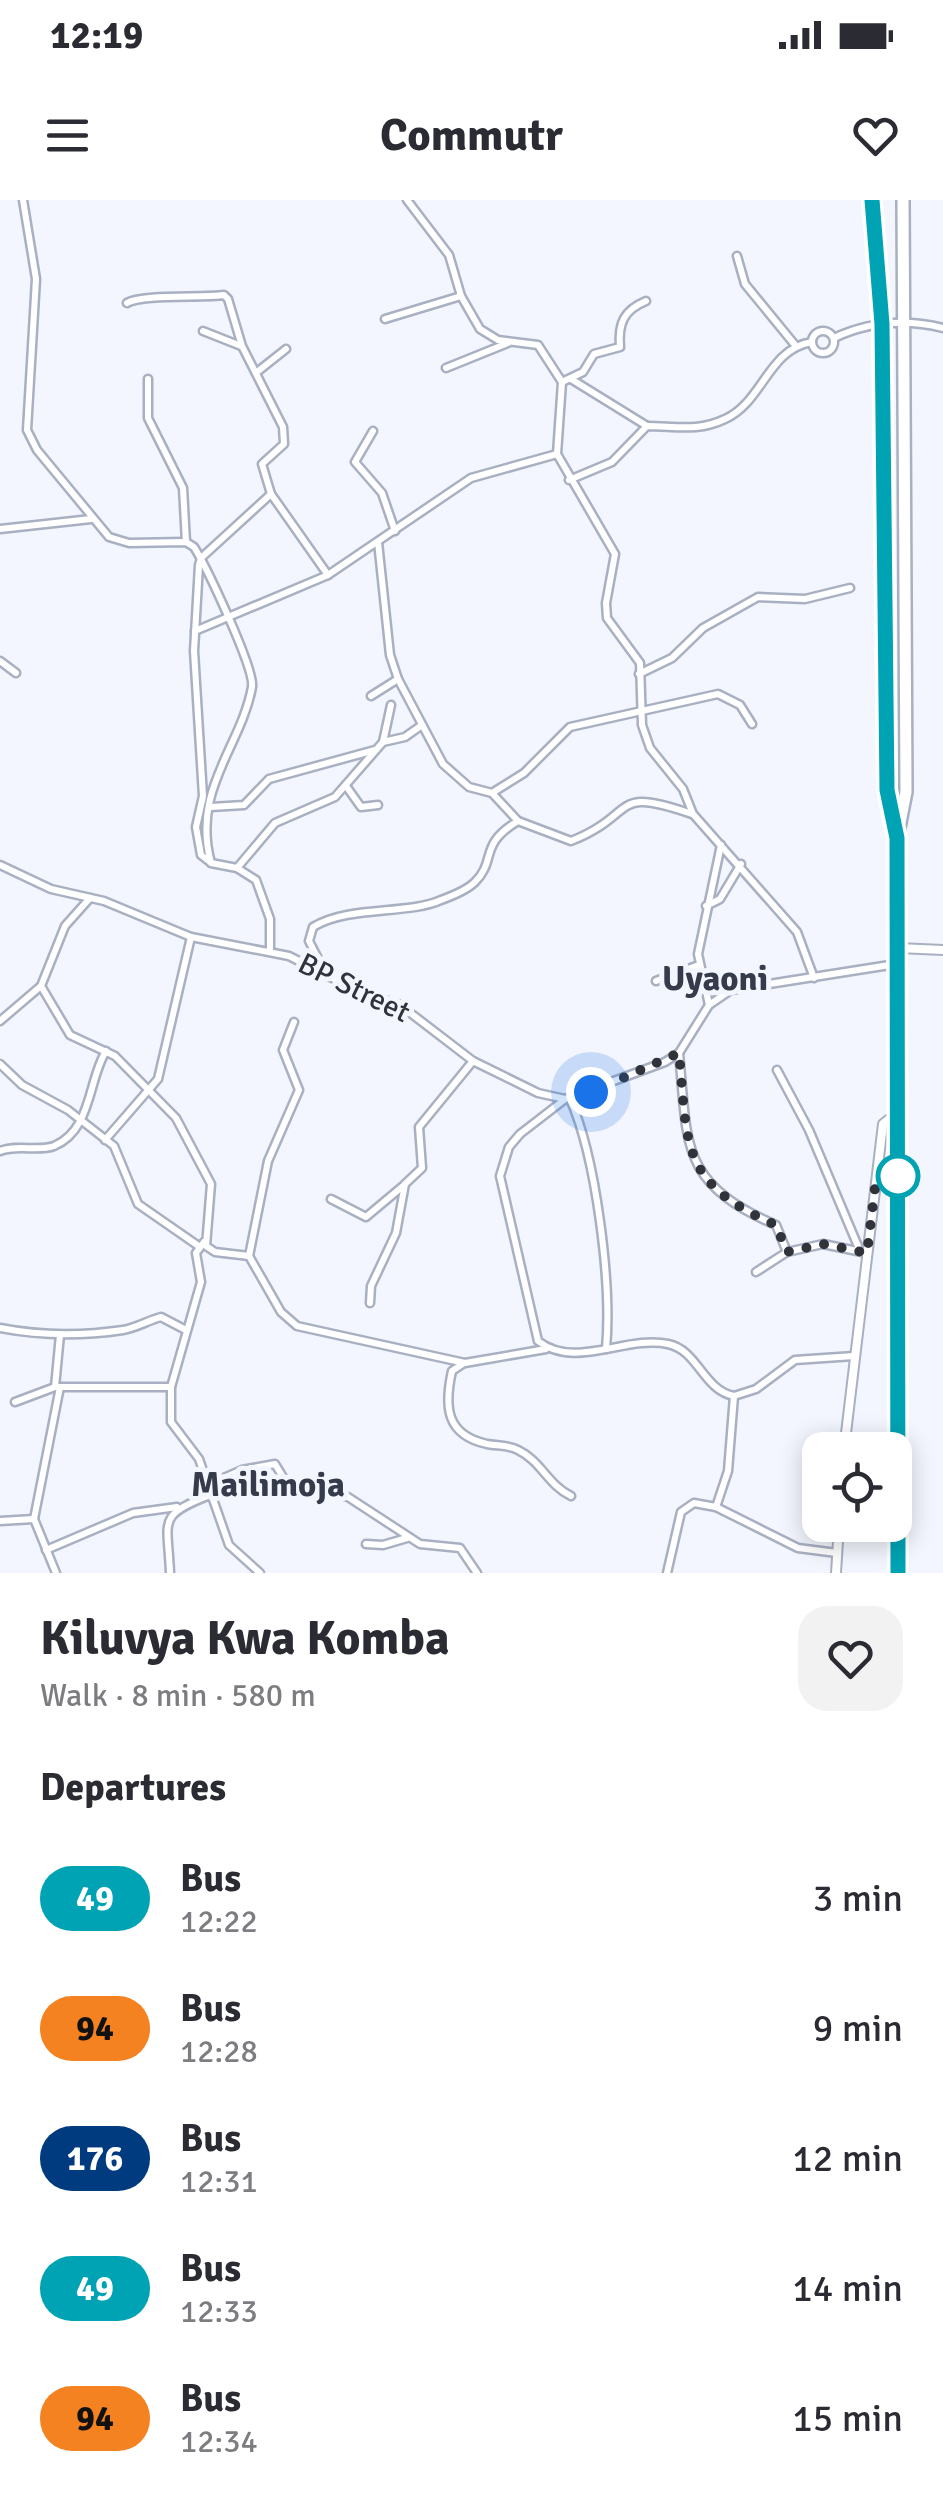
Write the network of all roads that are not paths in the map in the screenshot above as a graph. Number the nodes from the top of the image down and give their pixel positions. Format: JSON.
{"nodes":[{"id":1,"x":23,"y":200,"type":"edge"},
{"id":2,"x":408,"y":200,"type":"edge"},
{"id":3,"x":872,"y":200,"type":"edge"},
{"id":4,"x":903,"y":200,"type":"edge"},
{"id":5,"x":737,"y":256,"type":"dead end"},
{"id":6,"x":462,"y":296,"type":"junction"},
{"id":7,"x":646,"y":301,"type":"dead end"},
{"id":8,"x":127,"y":302,"type":"dead end"},
{"id":9,"x":385,"y":319,"type":"dead end"},
{"id":10,"x":882,"y":324,"type":"junction"},
{"id":11,"x":903,"y":324,"type":"junction"},
{"id":12,"x":943,"y":328,"type":"edge"},
{"id":13,"x":203,"y":331,"type":"dead end"},
{"id":14,"x":834,"y":338,"type":"junction"},
{"id":15,"x":812,"y":342,"type":"junction"},
{"id":16,"x":509,"y":343,"type":"junction"},
{"id":17,"x":795,"y":345,"type":"junction"},
{"id":18,"x":242,"y":346,"type":"junction"},
{"id":19,"x":286,"y":349,"type":"dead end"},
{"id":20,"x":446,"y":368,"type":"dead end"},
{"id":21,"x":257,"y":372,"type":"junction"},
{"id":22,"x":148,"y":378,"type":"dead end"},
{"id":23,"x":566,"y":380,"type":"junction"},
{"id":24,"x":647,"y":426,"type":"junction"},
{"id":25,"x":373,"y":431,"type":"dead end"},
{"id":26,"x":556,"y":454,"type":"junction"},
{"id":27,"x":569,"y":480,"type":"junction"},
{"id":28,"x":271,"y":494,"type":"junction"},
{"id":29,"x":90,"y":519,"type":"junction"},
{"id":30,"x":0,"y":529,"type":"edge"},
{"id":31,"x":395,"y":532,"type":"junction"},
{"id":32,"x":186,"y":542,"type":"junction"},
{"id":33,"x":378,"y":542,"type":"junction"},
{"id":34,"x":201,"y":558,"type":"junction"},
{"id":35,"x":328,"y":575,"type":"junction"},
{"id":36,"x":850,"y":588,"type":"dead end"},
{"id":37,"x":226,"y":616,"type":"junction"},
{"id":38,"x":195,"y":632,"type":"junction"},
{"id":39,"x":0,"y":661,"type":"edge"},
{"id":40,"x":16,"y":672,"type":"dead end"},
{"id":41,"x":638,"y":675,"type":"junction"},
{"id":42,"x":398,"y":679,"type":"junction"},
{"id":43,"x":371,"y":696,"type":"dead end"},
{"id":44,"x":391,"y":705,"type":"dead end"},
{"id":45,"x":641,"y":712,"type":"junction"},
{"id":46,"x":752,"y":724,"type":"dead end"},
{"id":47,"x":422,"y":725,"type":"junction"},
{"id":48,"x":384,"y":742,"type":"junction"},
{"id":49,"x":376,"y":750,"type":"junction"},
{"id":50,"x":346,"y":786,"type":"junction"},
{"id":51,"x":492,"y":793,"type":"junction"},
{"id":52,"x":378,"y":805,"type":"dead end"},
{"id":53,"x":212,"y":806,"type":"junction"},
{"id":54,"x":694,"y":814,"type":"junction"},
{"id":55,"x":518,"y":822,"type":"junction"},
{"id":56,"x":897,"y":838,"type":"junction"},
{"id":57,"x":722,"y":845,"type":"junction"},
{"id":58,"x":212,"y":862,"type":"junction"},
{"id":59,"x":741,"y":864,"type":"junction"},
{"id":60,"x":0,"y":865,"type":"edge"},
{"id":61,"x":237,"y":868,"type":"junction"},
{"id":62,"x":90,"y":898,"type":"junction"},
{"id":63,"x":706,"y":906,"type":"junction"},
{"id":64,"x":191,"y":937,"type":"junction"},
{"id":65,"x":898,"y":948,"type":"junction"},
{"id":66,"x":270,"y":950,"type":"junction"},
{"id":67,"x":943,"y":950,"type":"edge"},
{"id":68,"x":898,"y":964,"type":"junction"},
{"id":69,"x":698,"y":965,"type":"junction"},
{"id":70,"x":327,"y":975,"type":"junction"},
{"id":71,"x":814,"y":978,"type":"junction"},
{"id":72,"x":656,"y":981,"type":"dead end"},
{"id":73,"x":41,"y":986,"type":"junction"},
{"id":74,"x":709,"y":1005,"type":"junction"},
{"id":75,"x":0,"y":1021,"type":"edge"},
{"id":76,"x":294,"y":1022,"type":"dead end"},
{"id":77,"x":106,"y":1051,"type":"junction"},
{"id":78,"x":679,"y":1053,"type":"junction"},
{"id":79,"x":473,"y":1061,"type":"junction"},
{"id":80,"x":0,"y":1064,"type":"edge"},
{"id":81,"x":777,"y":1070,"type":"dead end"},
{"id":82,"x":151,"y":1089,"type":"junction"},
{"id":83,"x":568,"y":1099,"type":"junction"},
{"id":84,"x":898,"y":1113,"type":"junction"},
{"id":85,"x":80,"y":1121,"type":"junction"},
{"id":86,"x":105,"y":1140,"type":"junction"},
{"id":87,"x":0,"y":1151,"type":"edge"},
{"id":88,"x":405,"y":1184,"type":"junction"},
{"id":89,"x":331,"y":1199,"type":"dead end"},
{"id":90,"x":200,"y":1247,"type":"junction"},
{"id":91,"x":787,"y":1252,"type":"junction"},
{"id":92,"x":864,"y":1252,"type":"junction"},
{"id":93,"x":249,"y":1256,"type":"junction"},
{"id":94,"x":756,"y":1272,"type":"dead end"},
{"id":95,"x":370,"y":1302,"type":"dead end"},
{"id":96,"x":0,"y":1328,"type":"edge"},
{"id":97,"x":184,"y":1329,"type":"junction"},
{"id":98,"x":60,"y":1335,"type":"junction"},
{"id":99,"x":547,"y":1348,"type":"junction"},
{"id":100,"x":606,"y":1348,"type":"junction"},
{"id":101,"x":854,"y":1356,"type":"junction"},
{"id":102,"x":465,"y":1362,"type":"junction"},
{"id":103,"x":57,"y":1387,"type":"junction"},
{"id":104,"x":171,"y":1387,"type":"junction"},
{"id":105,"x":734,"y":1396,"type":"junction"},
{"id":106,"x":15,"y":1402,"type":"dead end"},
{"id":107,"x":846,"y":1432,"type":"edge"},
{"id":108,"x":210,"y":1484,"type":"junction"},
{"id":109,"x":210,"y":1495,"type":"junction"},
{"id":110,"x":571,"y":1496,"type":"dead end"},
{"id":111,"x":177,"y":1507,"type":"junction"},
{"id":112,"x":716,"y":1507,"type":"junction"},
{"id":113,"x":34,"y":1519,"type":"junction"},
{"id":114,"x":0,"y":1521,"type":"edge"},
{"id":115,"x":408,"y":1538,"type":"junction"},
{"id":116,"x":838,"y":1542,"type":"edge"},
{"id":117,"x":366,"y":1544,"type":"dead end"},
{"id":118,"x":46,"y":1550,"type":"junction"},
{"id":119,"x":837,"y":1553,"type":"junction"},
{"id":120,"x":56,"y":1573,"type":"edge"},
{"id":121,"x":170,"y":1573,"type":"edge"},
{"id":122,"x":260,"y":1573,"type":"edge"},
{"id":123,"x":477,"y":1573,"type":"edge"},
{"id":124,"x":667,"y":1573,"type":"edge"},
{"id":125,"x":836,"y":1573,"type":"edge"},
{"id":126,"x":898,"y":1573,"type":"edge"}],
"edges":[{"from":1,"to":29,"type":"street"},
{"from":2,"to":6,"type":"street"},
{"from":3,"to":10,"type":"highway"},
{"from":4,"to":11,"type":"highway"},
{"from":5,"to":17,"type":"street"},
{"from":6,"to":9,"type":"street"},
{"from":6,"to":16,"type":"street"},
{"from":7,"to":23,"type":"street"},
{"from":8,"to":18,"type":"street"},
{"from":10,"to":11,"type":"street"},
{"from":10,"to":14,"type":"street"},
{"from":10,"to":56,"type":"highway"},
{"from":11,"to":12,"type":"street"},
{"from":11,"to":56,"type":"highway"},
{"from":13,"to":18,"type":"street"},
{"from":14,"to":15,"type":"street"},
{"from":14,"to":15,"type":"street"},
{"from":15,"to":17,"type":"street"},
{"from":16,"to":20,"type":"street"},
{"from":16,"to":23,"type":"street"},
{"from":17,"to":24,"type":"street"},
{"from":18,"to":21,"type":"street"},
{"from":19,"to":21,"type":"street"},
{"from":21,"to":28,"type":"street"},
{"from":22,"to":32,"type":"street"},
{"from":23,"to":24,"type":"street"},
{"from":23,"to":26,"type":"street"},
{"from":24,"to":27,"type":"street"},
{"from":25,"to":31,"type":"street"},
{"from":26,"to":27,"type":"street"},
{"from":26,"to":31,"type":"street"},
{"from":27,"to":41,"type":"street"},
{"from":28,"to":34,"type":"street"},
{"from":28,"to":35,"type":"street"},
{"from":29,"to":30,"type":"street"},
{"from":29,"to":32,"type":"street"},
{"from":31,"to":33,"type":"street"},
{"from":32,"to":34,"type":"street"},
{"from":33,"to":35,"type":"street"},
{"from":33,"to":42,"type":"street"},
{"from":34,"to":37,"type":"street"},
{"from":34,"to":38,"type":"street"},
{"from":35,"to":37,"type":"street"},
{"from":36,"to":41,"type":"street"},
{"from":37,"to":38,"type":"street"},
{"from":37,"to":53,"type":"street"},
{"from":38,"to":58,"type":"street"},
{"from":39,"to":40,"type":"street"},
{"from":41,"to":45,"type":"street"},
{"from":42,"to":43,"type":"street"},
{"from":42,"to":47,"type":"street"},
{"from":44,"to":48,"type":"street"},
{"from":45,"to":46,"type":"street"},
{"from":45,"to":51,"type":"street"},
{"from":45,"to":54,"type":"street"},
{"from":47,"to":48,"type":"street"},
{"from":47,"to":51,"type":"street"},
{"from":48,"to":49,"type":"street"},
{"from":49,"to":50,"type":"street"},
{"from":49,"to":53,"type":"street"},
{"from":50,"to":52,"type":"street"},
{"from":50,"to":61,"type":"street"},
{"from":51,"to":55,"type":"street"},
{"from":53,"to":58,"type":"street"},
{"from":54,"to":55,"type":"street"},
{"from":54,"to":57,"type":"street"},
{"from":55,"to":70,"type":"street"},
{"from":56,"to":65,"type":"highway"},
{"from":57,"to":59,"type":"street"},
{"from":57,"to":63,"type":"street"},
{"from":58,"to":61,"type":"street"},
{"from":59,"to":63,"type":"street"},
{"from":59,"to":71,"type":"street"},
{"from":60,"to":62,"type":"street","name":"BP Street"},
{"from":61,"to":66,"type":"street"},
{"from":62,"to":64,"type":"street","name":"BP Street"},
{"from":62,"to":73,"type":"street"},
{"from":63,"to":69,"type":"street"},
{"from":64,"to":66,"type":"street","name":"BP Street"},
{"from":64,"to":82,"type":"street"},
{"from":65,"to":67,"type":"street"},
{"from":65,"to":68,"type":"highway"},
{"from":66,"to":70,"type":"street","name":"BP Street"},
{"from":68,"to":71,"type":"street"},
{"from":68,"to":84,"type":"highway"},
{"from":69,"to":72,"type":"street"},
{"from":69,"to":74,"type":"street"},
{"from":70,"to":79,"type":"street","name":"BP Street"},
{"from":71,"to":74,"type":"street"},
{"from":73,"to":75,"type":"street"},
{"from":73,"to":77,"type":"street"},
{"from":74,"to":78,"type":"street"},
{"from":76,"to":93,"type":"street"},
{"from":77,"to":82,"type":"street"},
{"from":77,"to":85,"type":"street"},
{"from":78,"to":83,"type":"street"},
{"from":78,"to":91,"type":"street"},
{"from":79,"to":83,"type":"street","name":"BP Street"},
{"from":79,"to":88,"type":"street"},
{"from":80,"to":85,"type":"street"},
{"from":81,"to":92,"type":"street"},
{"from":82,"to":86,"type":"street"},
{"from":82,"to":90,"type":"street"},
{"from":83,"to":99,"type":"street"},
{"from":83,"to":100,"type":"street"},
{"from":84,"to":92,"type":"street"},
{"from":84,"to":126,"type":"highway"},
{"from":85,"to":86,"type":"street"},
{"from":85,"to":87,"type":"street"},
{"from":86,"to":90,"type":"street"},
{"from":88,"to":89,"type":"street"},
{"from":88,"to":95,"type":"street"},
{"from":90,"to":93,"type":"street"},
{"from":90,"to":97,"type":"street"},
{"from":91,"to":92,"type":"street"},
{"from":91,"to":94,"type":"street"},
{"from":92,"to":101,"type":"street"},
{"from":93,"to":102,"type":"street"},
{"from":96,"to":98,"type":"street"},
{"from":97,"to":98,"type":"street"},
{"from":97,"to":104,"type":"street"},
{"from":98,"to":103,"type":"street"},
{"from":99,"to":100,"type":"street"},
{"from":99,"to":102,"type":"street"},
{"from":100,"to":105,"type":"street"},
{"from":101,"to":105,"type":"street"},
{"from":101,"to":107,"type":"street"},
{"from":102,"to":110,"type":"street"},
{"from":103,"to":104,"type":"street"},
{"from":103,"to":106,"type":"street"},
{"from":103,"to":113,"type":"street"},
{"from":104,"to":108,"type":"street"},
{"from":105,"to":112,"type":"street"},
{"from":108,"to":109,"type":"street"},
{"from":108,"to":115,"type":"street"},
{"from":109,"to":111,"type":"street"},
{"from":109,"to":122,"type":"street"},
{"from":111,"to":118,"type":"street"},
{"from":111,"to":121,"type":"street"},
{"from":112,"to":119,"type":"street"},
{"from":112,"to":124,"type":"street"},
{"from":113,"to":114,"type":"street"},
{"from":113,"to":118,"type":"street"},
{"from":115,"to":117,"type":"street"},
{"from":115,"to":123,"type":"street"},
{"from":116,"to":119,"type":"street"},
{"from":118,"to":120,"type":"street"},
{"from":119,"to":125,"type":"street"}]}
